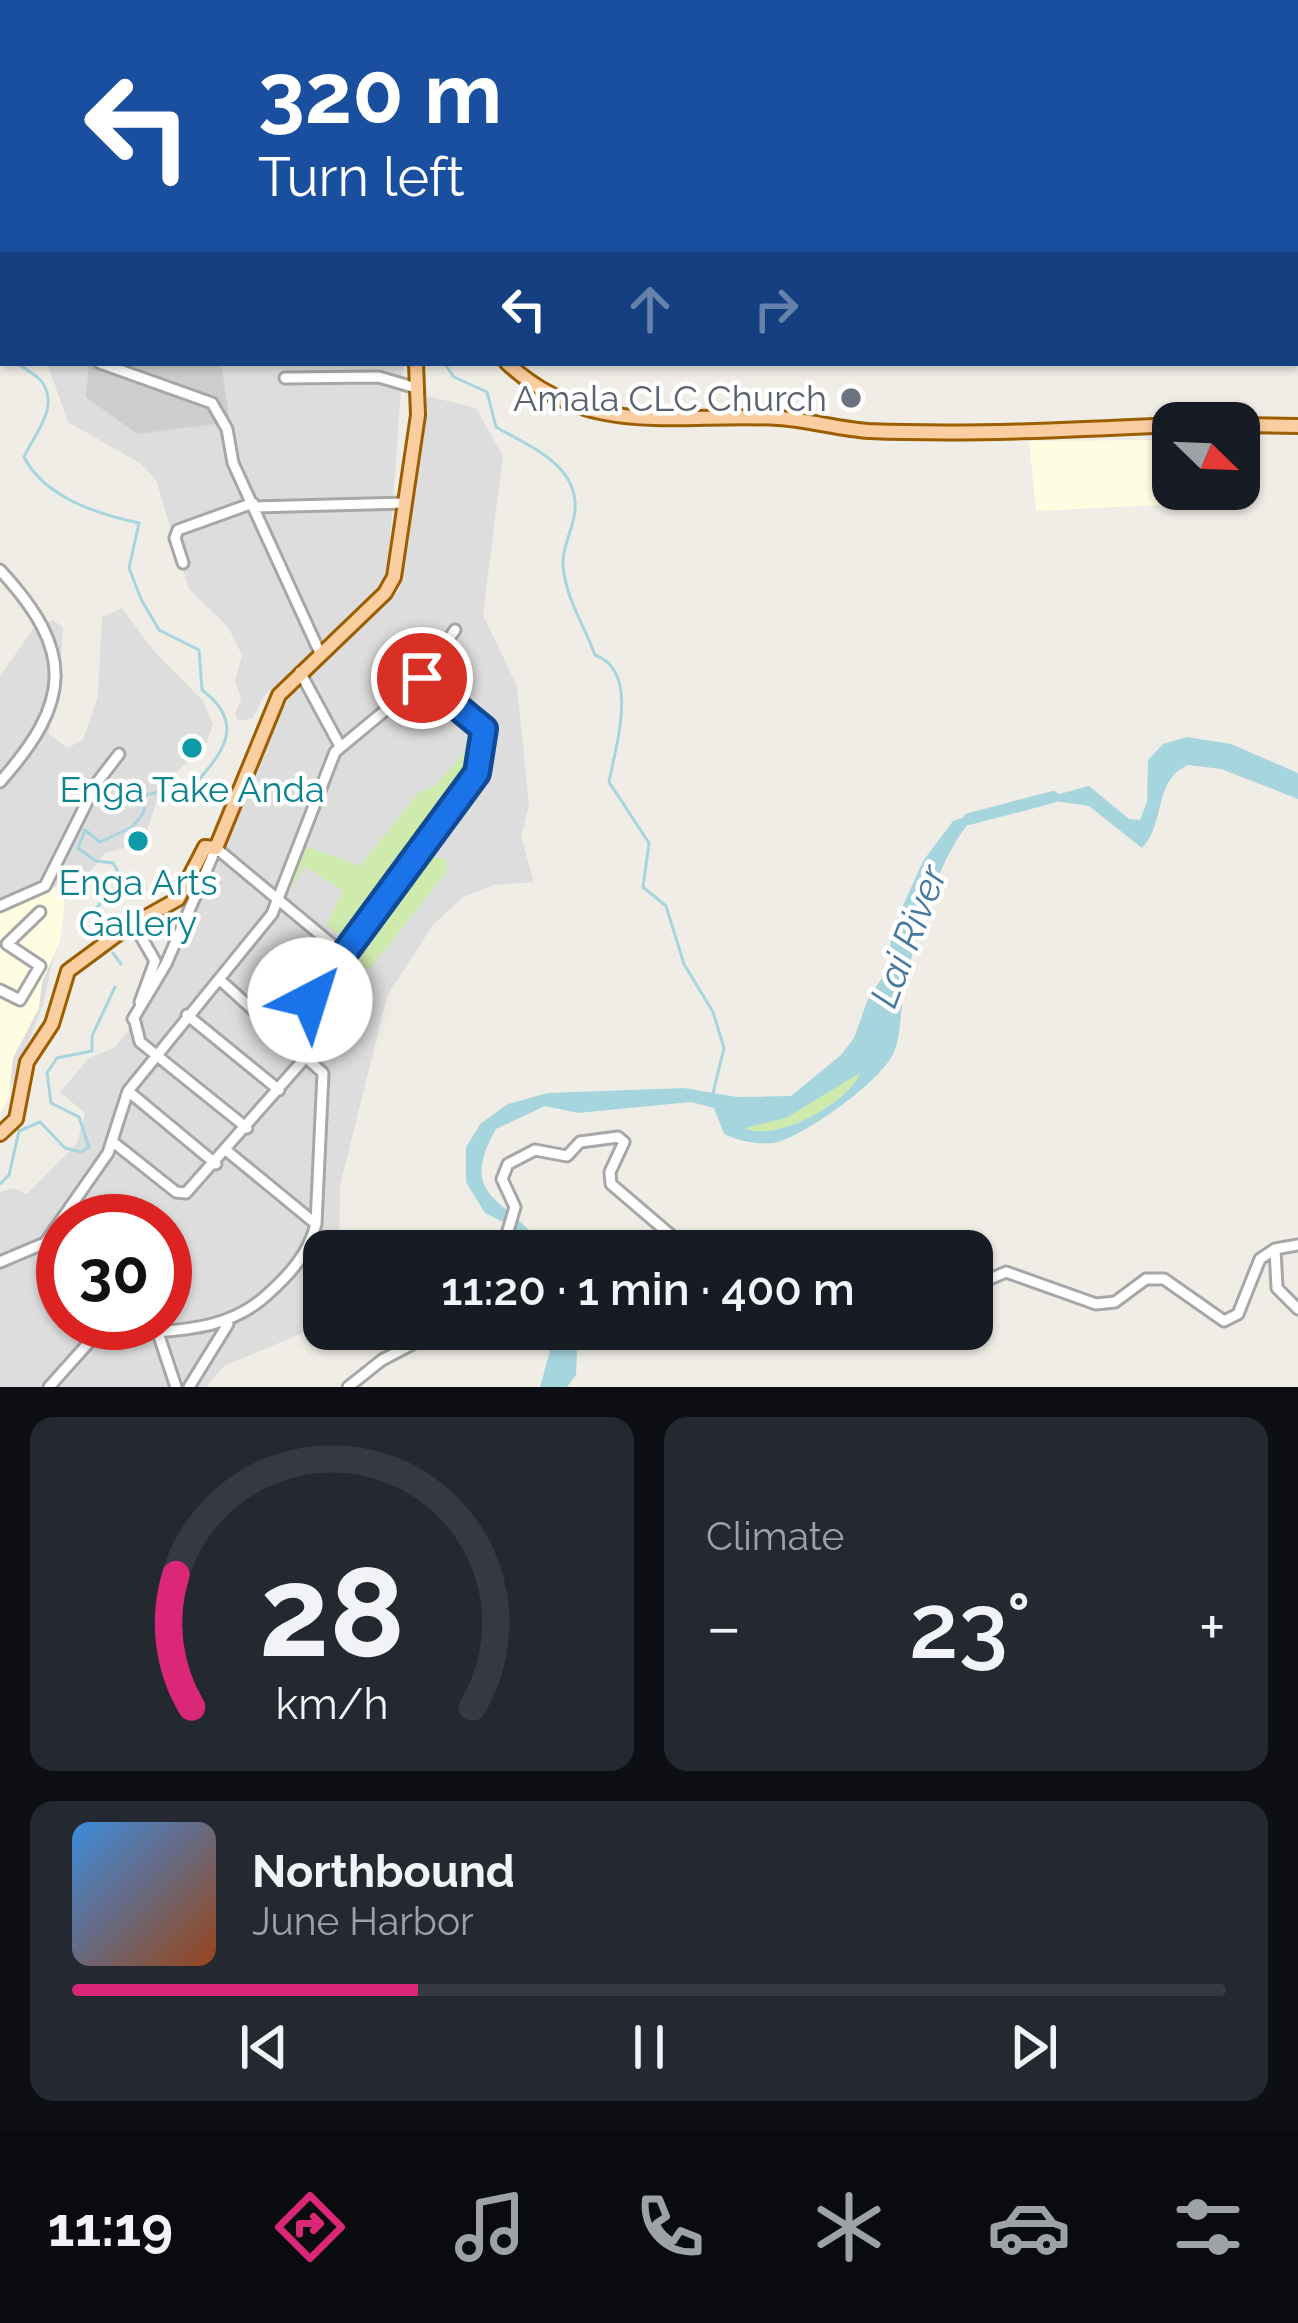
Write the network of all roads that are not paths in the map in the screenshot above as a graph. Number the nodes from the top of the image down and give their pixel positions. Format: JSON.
{"nodes":[{"id":1,"x":112,"y":366,"type":"edge"},
{"id":2,"x":148,"y":366,"type":"edge"},
{"id":3,"x":416,"y":366,"type":"edge"},
{"id":4,"x":511,"y":366,"type":"edge"},
{"id":5,"x":285,"y":378,"type":"dead end"},
{"id":6,"x":145,"y":379,"type":"junction"},
{"id":7,"x":416,"y":388,"type":"junction"},
{"id":8,"x":1152,"y":425,"type":"edge"},
{"id":9,"x":1260,"y":425,"type":"edge"},
{"id":10,"x":1298,"y":426,"type":"edge"},
{"id":11,"x":406,"y":502,"type":"junction"},
{"id":12,"x":254,"y":505,"type":"junction"},
{"id":13,"x":183,"y":563,"type":"dead end"},
{"id":14,"x":0,"y":570,"type":"edge"},
{"id":15,"x":455,"y":630,"type":"dead end"},
{"id":16,"x":320,"y":653,"type":"junction"},
{"id":17,"x":300,"y":671,"type":"junction"},
{"id":18,"x":422,"y":678,"type":"junction"},
{"id":19,"x":340,"y":746,"type":"junction"},
{"id":20,"x":118,"y":754,"type":"dead end"},
{"id":21,"x":0,"y":782,"type":"edge"},
{"id":22,"x":216,"y":848,"type":"junction"},
{"id":23,"x":278,"y":898,"type":"junction"},
{"id":24,"x":0,"y":906,"type":"edge"},
{"id":25,"x":40,"y":912,"type":"dead end"},
{"id":26,"x":126,"y":928,"type":"junction"},
{"id":27,"x":346,"y":956,"type":"junction"},
{"id":28,"x":219,"y":979,"type":"junction"},
{"id":29,"x":0,"y":990,"type":"edge"},
{"id":30,"x":187,"y":1015,"type":"junction"},
{"id":31,"x":134,"y":1019,"type":"junction"},
{"id":32,"x":281,"y":1032,"type":"junction"},
{"id":33,"x":156,"y":1054,"type":"junction"},
{"id":34,"x":305,"y":1058,"type":"junction"},
{"id":35,"x":279,"y":1090,"type":"junction"},
{"id":36,"x":128,"y":1091,"type":"junction"},
{"id":37,"x":247,"y":1128,"type":"junction"},
{"id":38,"x":0,"y":1134,"type":"edge"},
{"id":39,"x":113,"y":1142,"type":"junction"},
{"id":40,"x":227,"y":1151,"type":"junction"},
{"id":41,"x":216,"y":1164,"type":"junction"},
{"id":42,"x":79,"y":1194,"type":"edge"},
{"id":43,"x":316,"y":1224,"type":"junction"},
{"id":44,"x":504,"y":1230,"type":"edge"},
{"id":45,"x":665,"y":1230,"type":"edge"},
{"id":46,"x":1298,"y":1245,"type":"edge"},
{"id":47,"x":36,"y":1247,"type":"edge"},
{"id":48,"x":1275,"y":1249,"type":"junction"},
{"id":49,"x":0,"y":1262,"type":"edge"},
{"id":50,"x":993,"y":1278,"type":"edge"},
{"id":51,"x":1298,"y":1309,"type":"edge"},
{"id":52,"x":228,"y":1324,"type":"junction"},
{"id":53,"x":192,"y":1329,"type":"edge"},
{"id":54,"x":82,"y":1350,"type":"edge"},
{"id":55,"x":164,"y":1350,"type":"edge"},
{"id":56,"x":401,"y":1350,"type":"edge"},
{"id":57,"x":49,"y":1387,"type":"edge"},
{"id":58,"x":176,"y":1387,"type":"edge"},
{"id":59,"x":189,"y":1387,"type":"edge"},
{"id":60,"x":348,"y":1387,"type":"edge"}],
"edges":[{"from":1,"to":6,"type":"street"},
{"from":2,"to":6,"type":"street"},
{"from":3,"to":7,"type":"main road"},
{"from":4,"to":8,"type":"main road"},
{"from":5,"to":7,"type":"street"},
{"from":6,"to":12,"type":"street"},
{"from":7,"to":11,"type":"main road"},
{"from":9,"to":10,"type":"main road"},
{"from":11,"to":12,"type":"street"},
{"from":11,"to":16,"type":"main road"},
{"from":12,"to":13,"type":"street"},
{"from":12,"to":16,"type":"street"},
{"from":14,"to":21,"type":"street"},
{"from":15,"to":18,"type":"street"},
{"from":16,"to":17,"type":"main road"},
{"from":17,"to":19,"type":"street"},
{"from":17,"to":22,"type":"main road"},
{"from":18,"to":19,"type":"street"},
{"from":18,"to":27,"type":"street"},
{"from":19,"to":23,"type":"street"},
{"from":20,"to":24,"type":"street"},
{"from":22,"to":23,"type":"street"},
{"from":22,"to":26,"type":"main road"},
{"from":22,"to":31,"type":"street"},
{"from":23,"to":27,"type":"street"},
{"from":23,"to":28,"type":"street"},
{"from":25,"to":29,"type":"street"},
{"from":26,"to":31,"type":"street"},
{"from":26,"to":38,"type":"main road"},
{"from":27,"to":32,"type":"street"},
{"from":28,"to":30,"type":"street"},
{"from":28,"to":32,"type":"street"},
{"from":30,"to":33,"type":"street"},
{"from":30,"to":35,"type":"street"},
{"from":31,"to":33,"type":"street"},
{"from":32,"to":34,"type":"street"},
{"from":33,"to":36,"type":"street"},
{"from":33,"to":37,"type":"street"},
{"from":34,"to":35,"type":"street"},
{"from":34,"to":43,"type":"street"},
{"from":35,"to":37,"type":"street"},
{"from":36,"to":39,"type":"street"},
{"from":36,"to":41,"type":"street"},
{"from":37,"to":40,"type":"street"},
{"from":39,"to":41,"type":"street"},
{"from":39,"to":42,"type":"street"},
{"from":40,"to":41,"type":"street"},
{"from":40,"to":43,"type":"street"},
{"from":43,"to":52,"type":"street"},
{"from":44,"to":45,"type":"street"},
{"from":46,"to":48,"type":"street"},
{"from":47,"to":49,"type":"street"},
{"from":48,"to":50,"type":"street"},
{"from":48,"to":51,"type":"street"},
{"from":52,"to":53,"type":"street"},
{"from":52,"to":59,"type":"street"},
{"from":54,"to":57,"type":"street"},
{"from":55,"to":58,"type":"street"},
{"from":56,"to":60,"type":"street"}]}
